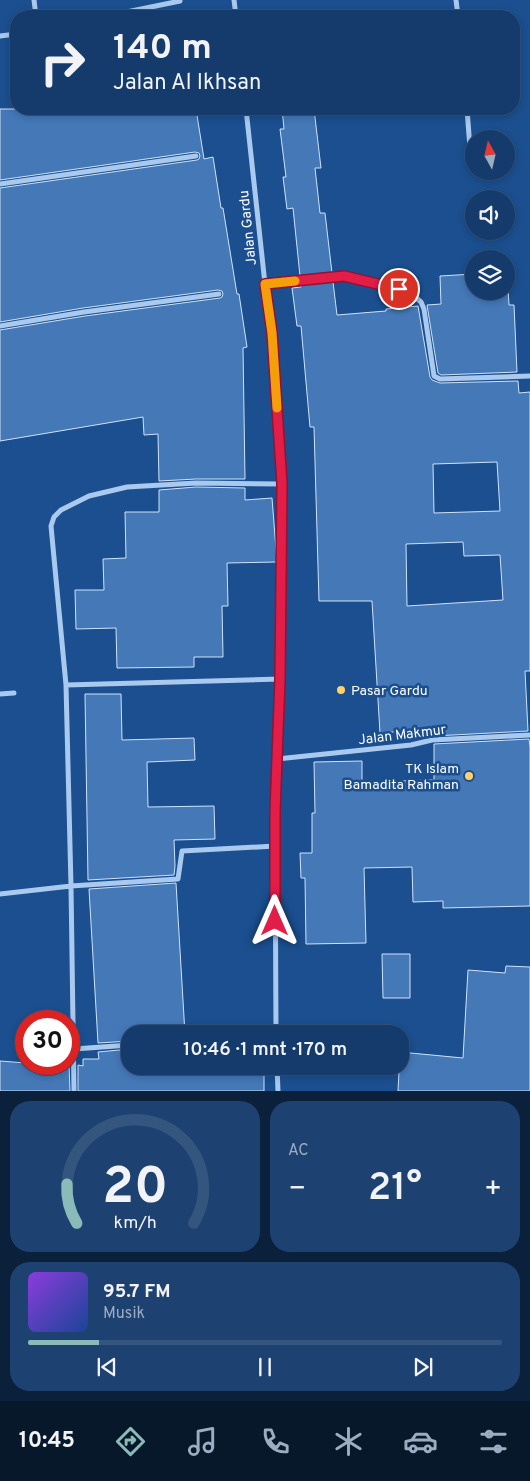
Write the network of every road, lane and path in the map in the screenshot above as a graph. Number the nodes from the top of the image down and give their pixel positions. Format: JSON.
{"nodes":[{"id":1,"x":180,"y":1,"type":"edge"},
{"id":2,"x":136,"y":10,"type":"edge"},
{"id":3,"x":247,"y":115,"type":"edge"},
{"id":4,"x":467,"y":115,"type":"edge"},
{"id":5,"x":469,"y":130,"type":"edge"},
{"id":6,"x":196,"y":156,"type":"dead end"},
{"id":7,"x":0,"y":184,"type":"edge"},
{"id":8,"x":265,"y":284,"type":"junction"},
{"id":9,"x":219,"y":294,"type":"dead end"},
{"id":10,"x":0,"y":326,"type":"edge"},
{"id":11,"x":530,"y":376,"type":"edge"},
{"id":12,"x":282,"y":484,"type":"junction"},
{"id":13,"x":280,"y":679,"type":"junction"},
{"id":14,"x":66,"y":684,"type":"junction"},
{"id":15,"x":14,"y":693,"type":"dead end"},
{"id":16,"x":0,"y":694,"type":"edge"},
{"id":17,"x":530,"y":735,"type":"edge"},
{"id":18,"x":277,"y":759,"type":"junction"},
{"id":19,"x":275,"y":846,"type":"junction"},
{"id":20,"x":71,"y":886,"type":"junction"},
{"id":21,"x":0,"y":894,"type":"edge"},
{"id":22,"x":73,"y":1010,"type":"edge"},
{"id":23,"x":276,"y":1025,"type":"edge"},
{"id":24,"x":121,"y":1046,"type":"edge"},
{"id":25,"x":80,"y":1049,"type":"edge"},
{"id":26,"x":74,"y":1075,"type":"edge"},
{"id":27,"x":277,"y":1075,"type":"edge"},
{"id":28,"x":74,"y":1091,"type":"edge"},
{"id":29,"x":278,"y":1091,"type":"edge"}],
"edges":[{"from":1,"to":2,"type":"street"},
{"from":3,"to":8,"type":"street","name":"Jalan Gardu"},
{"from":4,"to":5,"type":"street"},
{"from":6,"to":7,"type":"street"},
{"from":8,"to":11,"type":"street"},
{"from":8,"to":12,"type":"street","name":"Jalan Gardu"},
{"from":9,"to":10,"type":"street"},
{"from":12,"to":13,"type":"street","name":"Jalan Gardu"},
{"from":12,"to":14,"type":"street"},
{"from":13,"to":14,"type":"street"},
{"from":13,"to":18,"type":"street","name":"Jalan Gardu"},
{"from":14,"to":20,"type":"street"},
{"from":15,"to":16,"type":"street"},
{"from":17,"to":18,"type":"street","name":"Jalan Makmur"},
{"from":18,"to":19,"type":"street","name":"Jalan Gardu"},
{"from":19,"to":20,"type":"street"},
{"from":19,"to":23,"type":"street","name":"Jalan Gardu"},
{"from":20,"to":21,"type":"street"},
{"from":20,"to":22,"type":"street"},
{"from":24,"to":25,"type":"street"},
{"from":26,"to":28,"type":"street"},
{"from":27,"to":29,"type":"street"}]}
